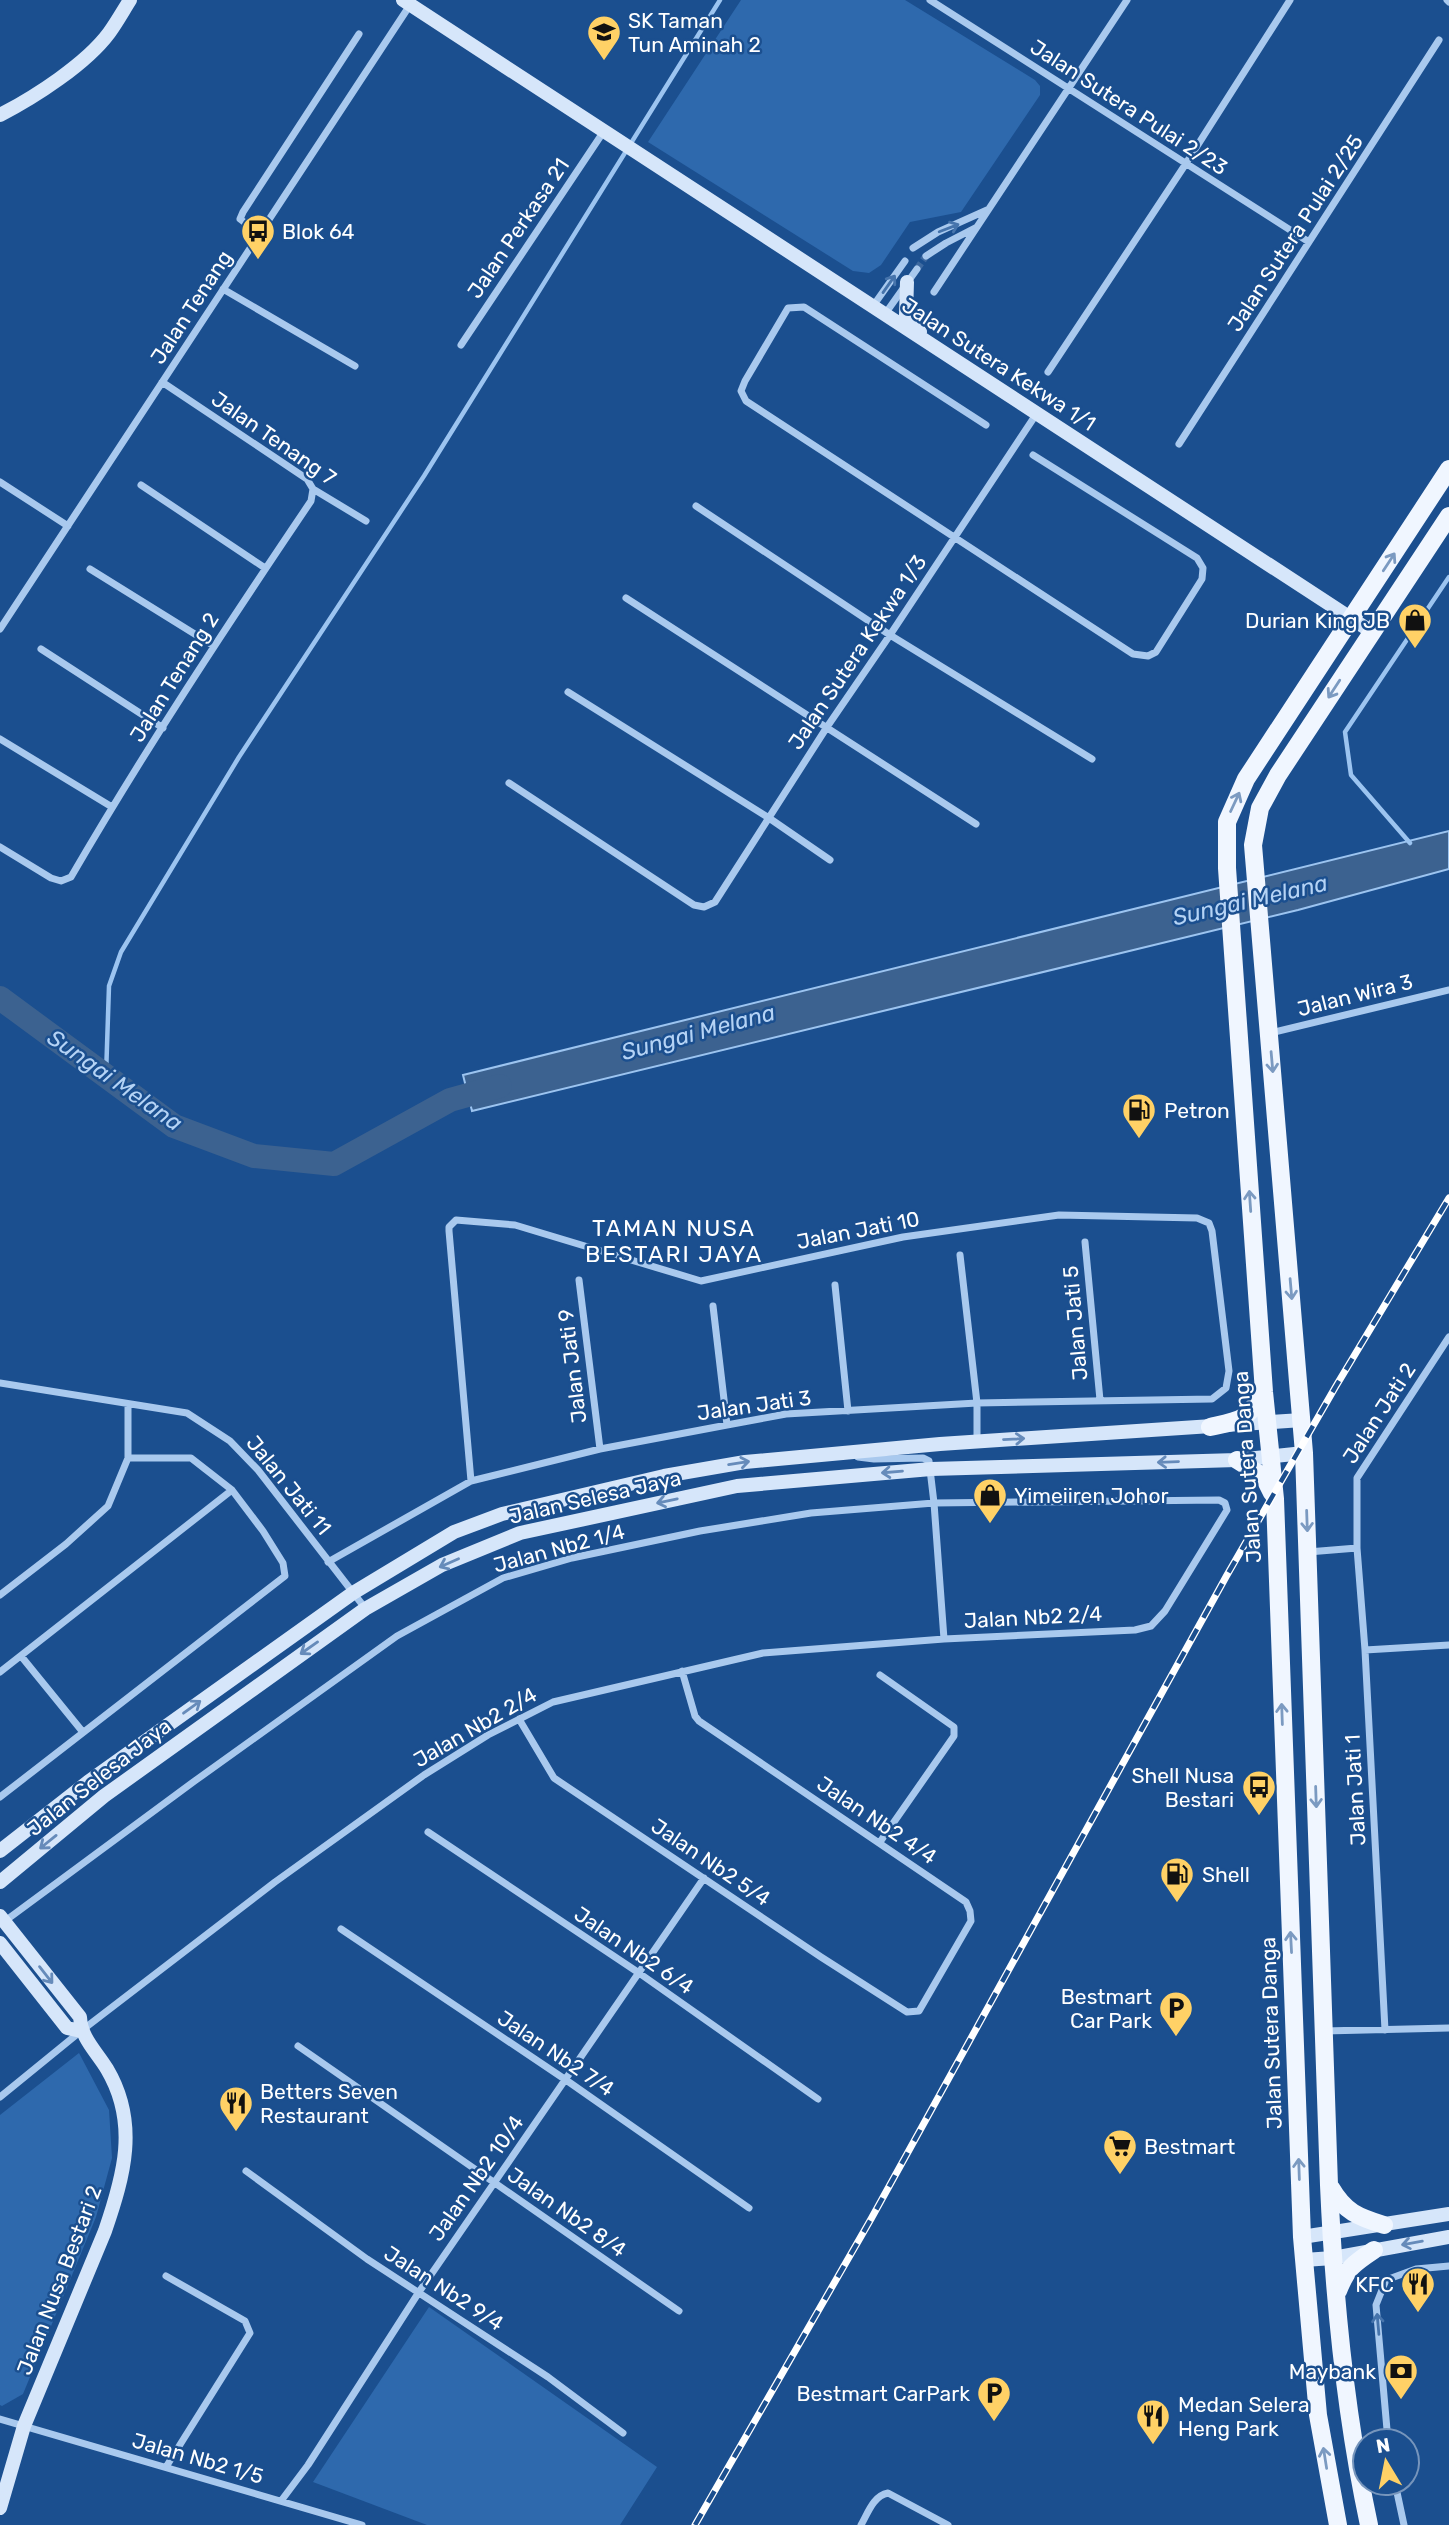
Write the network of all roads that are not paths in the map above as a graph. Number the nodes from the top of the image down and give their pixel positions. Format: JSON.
{"nodes":[{"id":1,"x":130,"y":0,"type":"edge"},
{"id":2,"x":930,"y":0,"type":"edge"},
{"id":3,"x":1127,"y":0,"type":"edge"},
{"id":4,"x":1290,"y":0,"type":"edge"},
{"id":5,"x":407,"y":2,"type":"edge"},
{"id":6,"x":359,"y":34,"type":"dead end"},
{"id":7,"x":1439,"y":40,"type":"dead end"},
{"id":8,"x":1068,"y":88,"type":"junction"},
{"id":9,"x":0,"y":115,"type":"edge"},
{"id":10,"x":604,"y":130,"type":"junction"},
{"id":11,"x":1185,"y":164,"type":"junction"},
{"id":12,"x":987,"y":210,"type":"junction"},
{"id":13,"x":976,"y":228,"type":"junction"},
{"id":14,"x":260,"y":234,"type":"junction"},
{"id":15,"x":1310,"y":242,"type":"junction"},
{"id":16,"x":913,"y":248,"type":"dead end"},
{"id":17,"x":926,"y":257,"type":"tunnel mouth"},
{"id":18,"x":905,"y":261,"type":"dead end"},
{"id":19,"x":917,"y":269,"type":"tunnel mouth"},
{"id":20,"x":907,"y":282,"type":"junction"},
{"id":21,"x":223,"y":289,"type":"junction"},
{"id":22,"x":934,"y":292,"type":"dead end"},
{"id":23,"x":879,"y":310,"type":"junction"},
{"id":24,"x":928,"y":342,"type":"junction"},
{"id":25,"x":461,"y":345,"type":"dead end"},
{"id":26,"x":355,"y":366,"type":"dead end"},
{"id":27,"x":1048,"y":372,"type":"dead end"},
{"id":28,"x":162,"y":382,"type":"junction"},
{"id":29,"x":1037,"y":413,"type":"junction"},
{"id":30,"x":986,"y":425,"type":"dead end"},
{"id":31,"x":1180,"y":444,"type":"dead end"},
{"id":32,"x":1033,"y":455,"type":"dead end"},
{"id":33,"x":1449,"y":469,"type":"edge"},
{"id":34,"x":0,"y":482,"type":"edge"},
{"id":35,"x":141,"y":485,"type":"dead end"},
{"id":36,"x":313,"y":489,"type":"junction"},
{"id":37,"x":696,"y":506,"type":"dead end"},
{"id":38,"x":1449,"y":516,"type":"edge"},
{"id":39,"x":366,"y":521,"type":"dead end"},
{"id":40,"x":68,"y":526,"type":"junction"},
{"id":41,"x":955,"y":537,"type":"junction"},
{"id":42,"x":265,"y":568,"type":"junction"},
{"id":43,"x":90,"y":569,"type":"dead end"},
{"id":44,"x":626,"y":598,"type":"dead end"},
{"id":45,"x":1351,"y":619,"type":"junction"},
{"id":46,"x":0,"y":629,"type":"edge"},
{"id":47,"x":1372,"y":632,"type":"junction"},
{"id":48,"x":890,"y":635,"type":"junction"},
{"id":49,"x":214,"y":646,"type":"junction"},
{"id":50,"x":41,"y":649,"type":"dead end"},
{"id":51,"x":568,"y":692,"type":"dead end"},
{"id":52,"x":827,"y":727,"type":"junction"},
{"id":53,"x":163,"y":728,"type":"junction"},
{"id":54,"x":0,"y":739,"type":"edge"},
{"id":55,"x":1092,"y":759,"type":"dead end"},
{"id":56,"x":509,"y":783,"type":"dead end"},
{"id":57,"x":112,"y":807,"type":"junction"},
{"id":58,"x":769,"y":818,"type":"junction"},
{"id":59,"x":976,"y":824,"type":"dead end"},
{"id":60,"x":0,"y":847,"type":"edge"},
{"id":61,"x":830,"y":860,"type":"dead end"},
{"id":62,"x":1449,"y":990,"type":"edge"},
{"id":63,"x":1269,"y":1033,"type":"junction"},
{"id":64,"x":1085,"y":1242,"type":"dead end"},
{"id":65,"x":960,"y":1255,"type":"dead end"},
{"id":66,"x":579,"y":1280,"type":"dead end"},
{"id":67,"x":835,"y":1285,"type":"dead end"},
{"id":68,"x":713,"y":1306,"type":"dead end"},
{"id":69,"x":1449,"y":1337,"type":"edge"},
{"id":70,"x":0,"y":1383,"type":"edge"},
{"id":71,"x":1264,"y":1392,"type":"junction"},
{"id":72,"x":1212,"y":1399,"type":"joint"},
{"id":73,"x":1100,"y":1400,"type":"junction"},
{"id":74,"x":128,"y":1404,"type":"junction"},
{"id":75,"x":977,"y":1404,"type":"junction"},
{"id":76,"x":848,"y":1410,"type":"junction"},
{"id":77,"x":1302,"y":1420,"type":"junction"},
{"id":78,"x":1268,"y":1423,"type":"junction"},
{"id":79,"x":727,"y":1425,"type":"junction"},
{"id":80,"x":1210,"y":1427,"type":"junction"},
{"id":81,"x":977,"y":1441,"type":"junction"},
{"id":82,"x":600,"y":1449,"type":"junction"},
{"id":83,"x":839,"y":1453,"type":"junction"},
{"id":84,"x":1304,"y":1453,"type":"junction"},
{"id":85,"x":1271,"y":1456,"type":"junction"},
{"id":86,"x":128,"y":1458,"type":"junction"},
{"id":87,"x":1237,"y":1460,"type":"junction"},
{"id":88,"x":931,"y":1469,"type":"junction"},
{"id":89,"x":471,"y":1481,"type":"junction"},
{"id":90,"x":232,"y":1490,"type":"junction"},
{"id":91,"x":1275,"y":1499,"type":"junction"},
{"id":92,"x":934,"y":1503,"type":"junction"},
{"id":93,"x":1356,"y":1548,"type":"junction"},
{"id":94,"x":1308,"y":1552,"type":"junction"},
{"id":95,"x":328,"y":1562,"type":"junction"},
{"id":96,"x":353,"y":1593,"type":"junction"},
{"id":97,"x":0,"y":1595,"type":"edge"},
{"id":98,"x":365,"y":1609,"type":"junction"},
{"id":99,"x":1151,"y":1626,"type":"joint"},
{"id":100,"x":944,"y":1639,"type":"junction"},
{"id":101,"x":1449,"y":1645,"type":"edge"},
{"id":102,"x":1365,"y":1650,"type":"junction"},
{"id":103,"x":21,"y":1656,"type":"junction"},
{"id":104,"x":682,"y":1671,"type":"junction"},
{"id":105,"x":0,"y":1672,"type":"edge"},
{"id":106,"x":880,"y":1675,"type":"dead end"},
{"id":107,"x":519,"y":1719,"type":"junction"},
{"id":108,"x":82,"y":1731,"type":"junction"},
{"id":109,"x":0,"y":1797,"type":"edge"},
{"id":110,"x":428,"y":1832,"type":"dead end"},
{"id":111,"x":880,"y":1842,"type":"junction"},
{"id":112,"x":0,"y":1851,"type":"edge"},
{"id":113,"x":704,"y":1878,"type":"junction"},
{"id":114,"x":0,"y":1882,"type":"edge"},
{"id":115,"x":2,"y":1919,"type":"edge"},
{"id":116,"x":341,"y":1928,"type":"dead end"},
{"id":117,"x":0,"y":1943,"type":"edge"},
{"id":118,"x":639,"y":1973,"type":"junction"},
{"id":119,"x":907,"y":2012,"type":"joint"},
{"id":120,"x":1449,"y":2028,"type":"edge"},
{"id":121,"x":1385,"y":2030,"type":"junction"},
{"id":122,"x":81,"y":2031,"type":"junction"},
{"id":123,"x":1324,"y":2031,"type":"junction"},
{"id":124,"x":298,"y":2046,"type":"dead end"},
{"id":125,"x":566,"y":2080,"type":"junction"},
{"id":126,"x":0,"y":2097,"type":"edge"},
{"id":127,"x":818,"y":2099,"type":"dead end"},
{"id":128,"x":246,"y":2171,"type":"dead end"},
{"id":129,"x":495,"y":2182,"type":"junction"},
{"id":130,"x":1329,"y":2185,"type":"junction"},
{"id":131,"x":749,"y":2208,"type":"dead end"},
{"id":132,"x":1449,"y":2214,"type":"edge"},
{"id":133,"x":1384,"y":2225,"type":"junction"},
{"id":134,"x":1331,"y":2233,"type":"junction"},
{"id":135,"x":1302,"y":2237,"type":"junction"},
{"id":136,"x":1449,"y":2237,"type":"edge"},
{"id":137,"x":1374,"y":2250,"type":"junction"},
{"id":138,"x":1333,"y":2258,"type":"junction"},
{"id":139,"x":1304,"y":2260,"type":"junction"},
{"id":140,"x":1449,"y":2266,"type":"edge"},
{"id":141,"x":166,"y":2276,"type":"dead end"},
{"id":142,"x":419,"y":2292,"type":"junction"},
{"id":143,"x":1335,"y":2298,"type":"junction"},
{"id":144,"x":679,"y":2311,"type":"dead end"},
{"id":145,"x":0,"y":2419,"type":"edge"},
{"id":146,"x":24,"y":2426,"type":"junction"},
{"id":147,"x":1387,"y":2427,"type":"edge"},
{"id":148,"x":623,"y":2433,"type":"dead end"},
{"id":149,"x":166,"y":2467,"type":"junction"},
{"id":150,"x":1398,"y":2497,"type":"edge"},
{"id":151,"x":281,"y":2501,"type":"junction"},
{"id":152,"x":0,"y":2508,"type":"edge"},
{"id":153,"x":362,"y":2525,"type":"edge"},
{"id":154,"x":861,"y":2525,"type":"edge"},
{"id":155,"x":948,"y":2525,"type":"edge"},
{"id":156,"x":1338,"y":2525,"type":"edge"},
{"id":157,"x":1369,"y":2525,"type":"edge"},
{"id":158,"x":1404,"y":2525,"type":"edge"}],
"edges":[{"from":1,"to":9,"type":"main road"},
{"from":2,"to":8,"type":"street","name":"Jalan Sutera Pulai 2/23"},
{"from":3,"to":8,"type":"street"},
{"from":4,"to":11,"type":"street"},
{"from":5,"to":10,"type":"main road","name":"Jalan Sutera Kekwa 1/1"},
{"from":5,"to":14,"type":"street","name":"Jalan Tenang"},
{"from":6,"to":14,"type":"street"},
{"from":7,"to":15,"type":"street","name":"Jalan Sutera Pulai 2/25"},
{"from":8,"to":11,"type":"street","name":"Jalan Sutera Pulai 2/23"},
{"from":8,"to":12,"type":"street"},
{"from":10,"to":23,"type":"main road","name":"Jalan Sutera Kekwa 1/1"},
{"from":10,"to":25,"type":"street","name":"Jalan Perkasa 21"},
{"from":11,"to":15,"type":"street","name":"Jalan Sutera Pulai 2/23"},
{"from":11,"to":27,"type":"street"},
{"from":12,"to":13,"type":"street"},
{"from":16,"to":12,"type":"street","one_way":true},
{"from":13,"to":17,"type":"street"},
{"from":13,"to":22,"type":"street"},
{"from":14,"to":21,"type":"street","name":"Jalan Tenang"},
{"from":15,"to":31,"type":"street","name":"Jalan Sutera Pulai 2/25"},
{"from":23,"to":18,"type":"street","one_way":true},
{"from":19,"to":20,"type":"street"},
{"from":20,"to":23,"type":"street"},
{"from":20,"to":24,"type":"main road"},
{"from":21,"to":26,"type":"street"},
{"from":21,"to":28,"type":"street","name":"Jalan Tenang"},
{"from":23,"to":24,"type":"main road","name":"Jalan Sutera Kekwa 1/1"},
{"from":24,"to":29,"type":"main road","name":"Jalan Sutera Kekwa 1/1"},
{"from":28,"to":36,"type":"street","name":"Jalan Tenang 7"},
{"from":28,"to":40,"type":"street","name":"Jalan Tenang"},
{"from":29,"to":41,"type":"street","name":"Jalan Sutera Kekwa 1/3"},
{"from":29,"to":45,"type":"main road","name":"Jalan Sutera Kekwa 1/1"},
{"from":30,"to":41,"type":"street"},
{"from":32,"to":41,"type":"street"},
{"from":45,"to":33,"type":"main road","name":"Jalan Sutera Danga","one_way":true},
{"from":34,"to":40,"type":"street"},
{"from":35,"to":42,"type":"street"},
{"from":36,"to":39,"type":"street","name":"Jalan Tenang 7"},
{"from":36,"to":42,"type":"street","name":"Jalan Tenang 2"},
{"from":37,"to":48,"type":"street"},
{"from":38,"to":47,"type":"main road"},
{"from":40,"to":46,"type":"street","name":"Jalan Tenang"},
{"from":41,"to":48,"type":"street","name":"Jalan Sutera Kekwa 1/3"},
{"from":42,"to":49,"type":"street","name":"Jalan Tenang 2"},
{"from":43,"to":49,"type":"street"},
{"from":44,"to":52,"type":"street"},
{"from":45,"to":47,"type":"main road","name":"Jalan Sutera Kekwa 1/1"},
{"from":71,"to":45,"type":"main road","name":"Jalan Sutera Danga","one_way":true},
{"from":47,"to":63,"type":"main road","one_way":true},
{"from":48,"to":52,"type":"street","name":"Jalan Sutera Kekwa 1/3"},
{"from":48,"to":55,"type":"street"},
{"from":49,"to":53,"type":"street","name":"Jalan Tenang 2"},
{"from":50,"to":53,"type":"street"},
{"from":51,"to":58,"type":"street"},
{"from":52,"to":58,"type":"street","name":"Jalan Sutera Kekwa 1/3"},
{"from":52,"to":59,"type":"street"},
{"from":53,"to":57,"type":"street","name":"Jalan Tenang 2"},
{"from":54,"to":57,"type":"street"},
{"from":56,"to":58,"type":"street","name":"Jalan Sutera Kekwa 1/3"},
{"from":57,"to":60,"type":"street","name":"Jalan Tenang 2"},
{"from":58,"to":61,"type":"street"},
{"from":62,"to":63,"type":"street","name":"Jalan Wira 3"},
{"from":63,"to":77,"type":"main road","one_way":true},
{"from":64,"to":73,"type":"street","name":"Jalan Jati 5"},
{"from":65,"to":75,"type":"street"},
{"from":66,"to":82,"type":"street","name":"Jalan Jati 9"},
{"from":67,"to":76,"type":"street"},
{"from":68,"to":79,"type":"street"},
{"from":69,"to":93,"type":"street","name":"Jalan Jati 2"},
{"from":70,"to":74,"type":"street","name":"Jalan Jati 11"},
{"from":71,"to":78,"type":"main road","name":"Jalan Sutera Danga"},
{"from":71,"to":80,"type":"main road"},
{"from":72,"to":73,"type":"street","name":"Jalan Jati 3"},
{"from":72,"to":89,"type":"street","name":"Jalan Jati 10"},
{"from":73,"to":75,"type":"street","name":"Jalan Jati 3"},
{"from":74,"to":86,"type":"street"},
{"from":74,"to":95,"type":"street","name":"Jalan Jati 11"},
{"from":75,"to":76,"type":"street","name":"Jalan Jati 3"},
{"from":75,"to":81,"type":"street"},
{"from":76,"to":79,"type":"street","name":"Jalan Jati 3"},
{"from":77,"to":78,"type":"main road","name":"Jalan Selesa Jaya"},
{"from":77,"to":84,"type":"main road"},
{"from":78,"to":80,"type":"main road","name":"Jalan Selesa Jaya"},
{"from":78,"to":85,"type":"main road","name":"Jalan Sutera Danga"},
{"from":79,"to":82,"type":"street","name":"Jalan Jati 3"},
{"from":81,"to":80,"type":"main road","name":"Jalan Selesa Jaya","one_way":true},
{"from":81,"to":83,"type":"main road","name":"Jalan Selesa Jaya"},
{"from":82,"to":89,"type":"street","name":"Jalan Jati 3"},
{"from":83,"to":88,"type":"street"},
{"from":96,"to":83,"type":"main road","name":"Jalan Selesa Jaya","one_way":true},
{"from":84,"to":85,"type":"main road","name":"Jalan Selesa Jaya"},
{"from":84,"to":94,"type":"main road","one_way":true},
{"from":85,"to":87,"type":"main road","name":"Jalan Selesa Jaya"},
{"from":85,"to":91,"type":"main road","name":"Jalan Sutera Danga"},
{"from":86,"to":90,"type":"street"},
{"from":86,"to":97,"type":"street"},
{"from":87,"to":88,"type":"main road","name":"Jalan Selesa Jaya","one_way":true},
{"from":87,"to":91,"type":"main road"},
{"from":88,"to":92,"type":"street"},
{"from":88,"to":98,"type":"main road","name":"Jalan Selesa Jaya","one_way":true},
{"from":89,"to":95,"type":"street","name":"Jalan Jati 3"},
{"from":90,"to":103,"type":"street"},
{"from":90,"to":108,"type":"street"},
{"from":135,"to":91,"type":"main road","name":"Jalan Sutera Danga","one_way":true},
{"from":92,"to":99,"type":"street","name":"Jalan Nb2 1/4"},
{"from":92,"to":100,"type":"street"},
{"from":92,"to":115,"type":"street","name":"Jalan Nb2 1/4"},
{"from":93,"to":94,"type":"street"},
{"from":93,"to":102,"type":"street","name":"Jalan Jati 1"},
{"from":94,"to":123,"type":"main road","one_way":true},
{"from":95,"to":96,"type":"street","name":"Jalan Jati 11"},
{"from":96,"to":98,"type":"street","name":"Jalan Jati 11"},
{"from":112,"to":96,"type":"main road","name":"Jalan Selesa Jaya","one_way":true},
{"from":98,"to":114,"type":"main road","name":"Jalan Selesa Jaya","one_way":true},
{"from":99,"to":100,"type":"street","name":"Jalan Nb2 2/4"},
{"from":100,"to":104,"type":"street","name":"Jalan Nb2 2/4"},
{"from":101,"to":102,"type":"street"},
{"from":102,"to":121,"type":"street","name":"Jalan Jati 1"},
{"from":103,"to":105,"type":"street"},
{"from":103,"to":108,"type":"street"},
{"from":104,"to":107,"type":"street","name":"Jalan Nb2 2/4"},
{"from":104,"to":111,"type":"street","name":"Jalan Nb2 4/4"},
{"from":106,"to":111,"type":"street"},
{"from":107,"to":113,"type":"street","name":"Jalan Nb2 5/4"},
{"from":107,"to":122,"type":"street","name":"Jalan Nb2 2/4"},
{"from":108,"to":109,"type":"street"},
{"from":110,"to":118,"type":"street","name":"Jalan Nb2 6/4"},
{"from":111,"to":119,"type":"street","name":"Jalan Nb2 4/4"},
{"from":113,"to":118,"type":"street","name":"Jalan Nb2 10/4"},
{"from":113,"to":119,"type":"street","name":"Jalan Nb2 5/4"},
{"from":115,"to":122,"type":"main road","name":"Jalan Nusa Bestari 2","one_way":true},
{"from":116,"to":125,"type":"street","name":"Jalan Nb2 7/4"},
{"from":117,"to":122,"type":"main road","name":"Jalan Nusa Bestari 2"},
{"from":118,"to":125,"type":"street","name":"Jalan Nb2 10/4"},
{"from":118,"to":127,"type":"street","name":"Jalan Nb2 6/4"},
{"from":120,"to":121,"type":"street"},
{"from":121,"to":123,"type":"street"},
{"from":122,"to":126,"type":"street","name":"Jalan Nb2 2/4"},
{"from":122,"to":146,"type":"main road","name":"Jalan Nusa Bestari 2"},
{"from":123,"to":130,"type":"main road"},
{"from":124,"to":129,"type":"street","name":"Jalan Nb2 8/4"},
{"from":125,"to":129,"type":"street","name":"Jalan Nb2 10/4"},
{"from":125,"to":131,"type":"street","name":"Jalan Nb2 7/4"},
{"from":128,"to":142,"type":"street","name":"Jalan Nb2 9/4"},
{"from":129,"to":142,"type":"street","name":"Jalan Nb2 10/4"},
{"from":129,"to":144,"type":"street","name":"Jalan Nb2 8/4"},
{"from":130,"to":133,"type":"main road"},
{"from":130,"to":134,"type":"main road"},
{"from":132,"to":133,"type":"main road"},
{"from":133,"to":134,"type":"main road"},
{"from":134,"to":135,"type":"main road"},
{"from":134,"to":138,"type":"main road"},
{"from":135,"to":139,"type":"main road","name":"Jalan Sutera Danga"},
{"from":136,"to":137,"type":"main road","one_way":true},
{"from":137,"to":138,"type":"main road"},
{"from":137,"to":143,"type":"main road"},
{"from":138,"to":139,"type":"main road"},
{"from":138,"to":143,"type":"main road"},
{"from":156,"to":139,"type":"main road","name":"Jalan Sutera Danga","one_way":true},
{"from":147,"to":140,"type":"street","one_way":true},
{"from":141,"to":149,"type":"street"},
{"from":142,"to":148,"type":"street","name":"Jalan Nb2 9/4"},
{"from":142,"to":151,"type":"street","name":"Jalan Nb2 10/4"},
{"from":143,"to":157,"type":"main road"},
{"from":145,"to":146,"type":"street","name":"Jalan Nb2 1/5"},
{"from":146,"to":149,"type":"street","name":"Jalan Nb2 1/5"},
{"from":146,"to":152,"type":"main road","name":"Jalan Nusa Bestari 2"},
{"from":149,"to":151,"type":"street","name":"Jalan Nb2 1/5"},
{"from":150,"to":158,"type":"street"},
{"from":151,"to":153,"type":"street","name":"Jalan Nb2 1/5"},
{"from":154,"to":155,"type":"street"}]}
